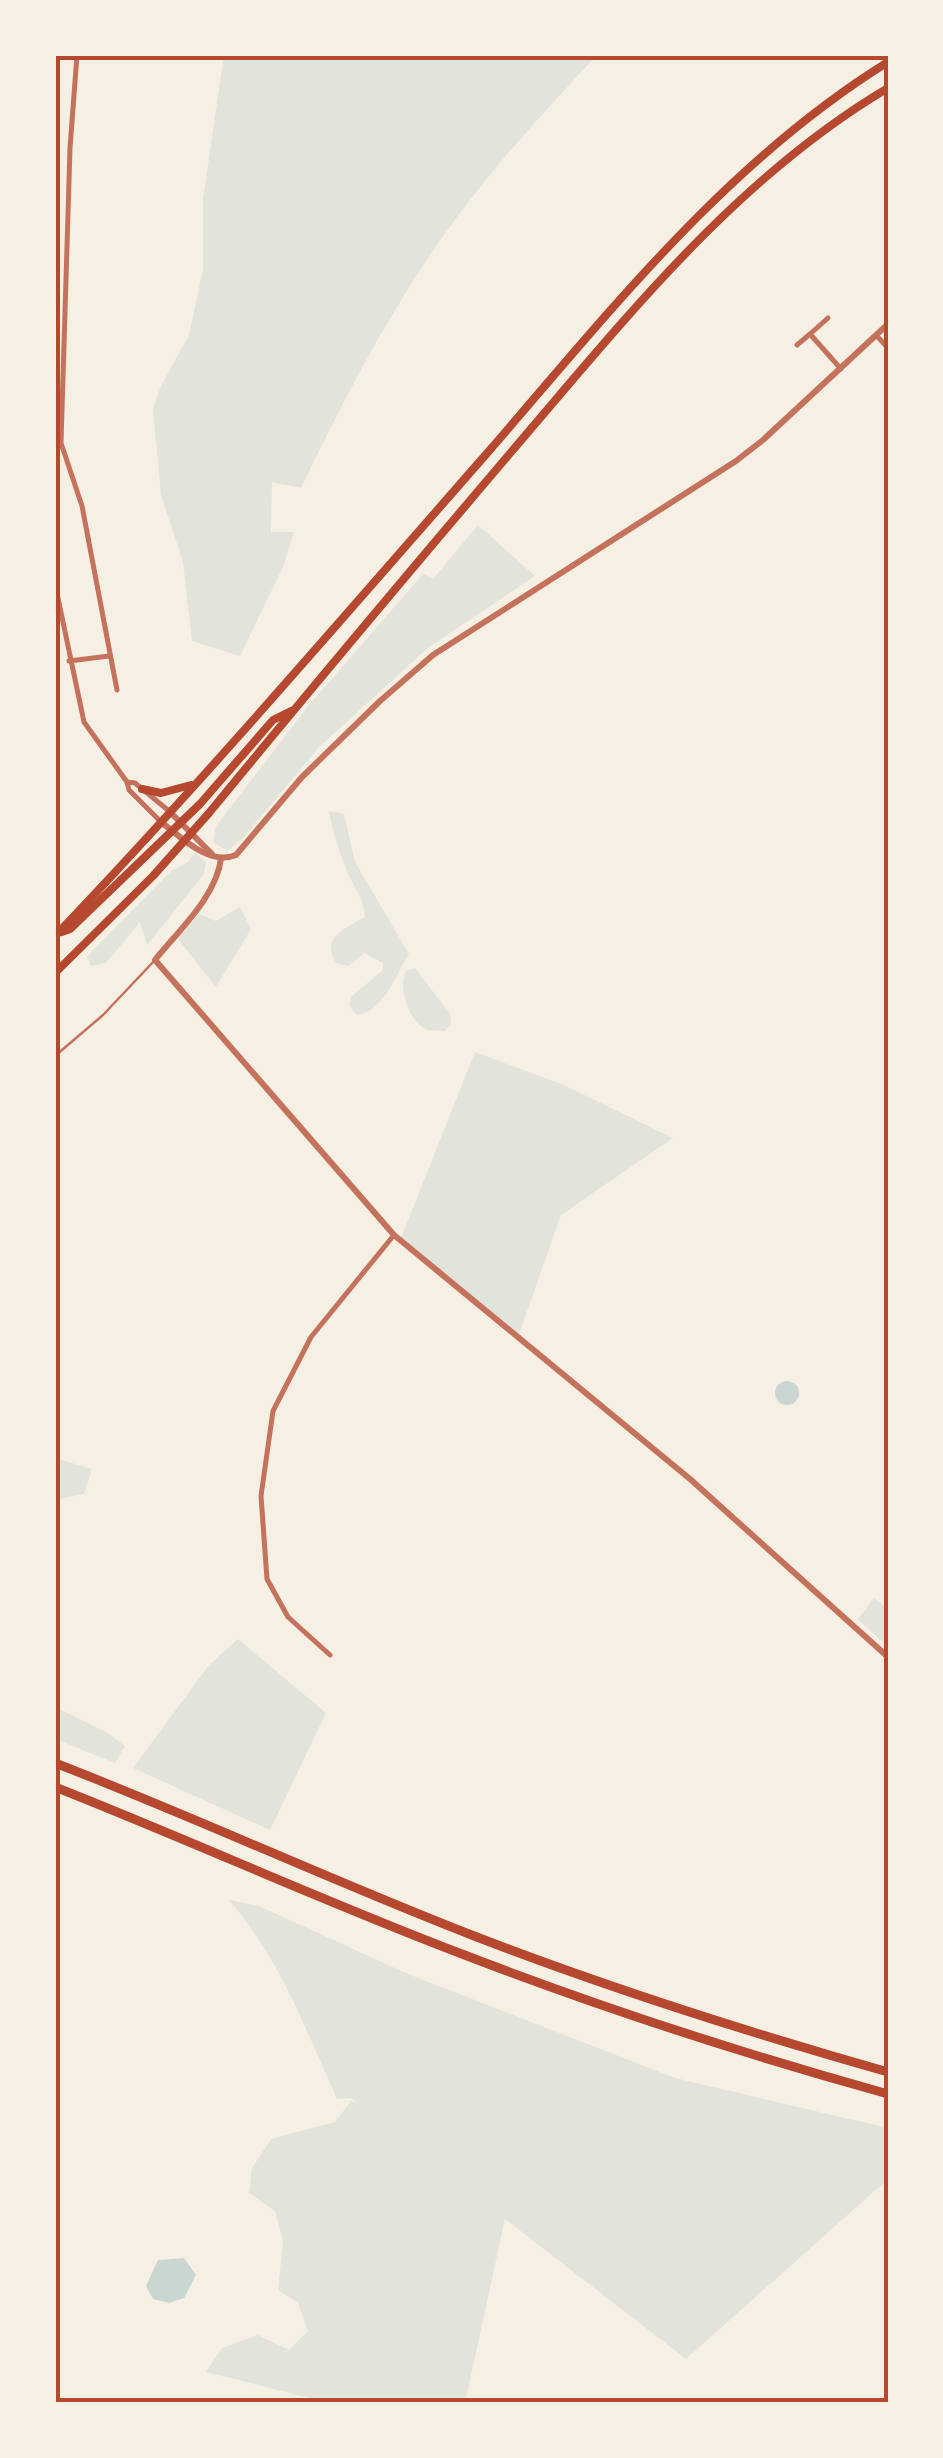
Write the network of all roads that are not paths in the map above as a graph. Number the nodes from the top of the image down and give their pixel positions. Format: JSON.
{"nodes":[{"id":1,"x":77,"y":55,"type":"edge"},
{"id":2,"x":888,"y":62,"type":"edge"},
{"id":3,"x":888,"y":88,"type":"edge"},
{"id":4,"x":828,"y":318,"type":"dead end"},
{"id":5,"x":888,"y":324,"type":"edge"},
{"id":6,"x":810,"y":334,"type":"junction"},
{"id":7,"x":876,"y":335,"type":"junction"},
{"id":8,"x":797,"y":344,"type":"dead end"},
{"id":9,"x":888,"y":348,"type":"edge"},
{"id":10,"x":841,"y":368,"type":"junction"},
{"id":11,"x":56,"y":584,"type":"edge"},
{"id":12,"x":109,"y":656,"type":"junction"},
{"id":13,"x":68,"y":661,"type":"junction"},
{"id":14,"x":117,"y":690,"type":"dead end"},
{"id":15,"x":293,"y":711,"type":"junction"},
{"id":16,"x":127,"y":782,"type":"junction"},
{"id":17,"x":196,"y":783,"type":"junction"},
{"id":18,"x":142,"y":789,"type":"junction"},
{"id":19,"x":170,"y":812,"type":"junction"},
{"id":20,"x":162,"y":822,"type":"junction"},
{"id":21,"x":181,"y":822,"type":"junction"},
{"id":22,"x":172,"y":831,"type":"junction"},
{"id":23,"x":192,"y":832,"type":"junction"},
{"id":24,"x":185,"y":840,"type":"junction"},
{"id":25,"x":217,"y":856,"type":"junction"},
{"id":26,"x":56,"y":935,"type":"edge"},
{"id":27,"x":155,"y":960,"type":"junction"},
{"id":28,"x":55,"y":972,"type":"edge"},
{"id":29,"x":55,"y":1056,"type":"edge"},
{"id":30,"x":394,"y":1235,"type":"junction"},
{"id":31,"x":330,"y":1655,"type":"dead end"},
{"id":32,"x":888,"y":1656,"type":"edge"},
{"id":33,"x":55,"y":1763,"type":"edge"},
{"id":34,"x":55,"y":1787,"type":"edge"},
{"id":35,"x":888,"y":2072,"type":"edge"},
{"id":36,"x":888,"y":2094,"type":"edge"}],
"edges":[{"from":1,"to":12,"type":"street"},
{"from":2,"to":17,"type":"highway"},
{"from":3,"to":15,"type":"highway"},
{"from":4,"to":6,"type":"street"},
{"from":5,"to":7,"type":"street"},
{"from":6,"to":8,"type":"street"},
{"from":6,"to":10,"type":"street"},
{"from":7,"to":9,"type":"street"},
{"from":7,"to":10,"type":"street"},
{"from":10,"to":25,"type":"street"},
{"from":11,"to":13,"type":"street"},
{"from":12,"to":13,"type":"street"},
{"from":12,"to":14,"type":"street"},
{"from":13,"to":16,"type":"street"},
{"from":15,"to":21,"type":"highway"},
{"from":15,"to":23,"type":"highway"},
{"from":16,"to":18,"type":"street"},
{"from":16,"to":20,"type":"street"},
{"from":17,"to":18,"type":"highway"},
{"from":17,"to":19,"type":"highway"},
{"from":18,"to":19,"type":"street"},
{"from":19,"to":20,"type":"highway"},
{"from":19,"to":21,"type":"street"},
{"from":20,"to":22,"type":"street"},
{"from":20,"to":26,"type":"highway"},
{"from":21,"to":22,"type":"highway"},
{"from":21,"to":23,"type":"street"},
{"from":22,"to":24,"type":"street"},
{"from":22,"to":26,"type":"highway"},
{"from":23,"to":24,"type":"highway"},
{"from":23,"to":25,"type":"street"},
{"from":24,"to":25,"type":"street"},
{"from":24,"to":28,"type":"highway"},
{"from":25,"to":27,"type":"street"},
{"from":27,"to":29,"type":"lane"},
{"from":27,"to":30,"type":"street"},
{"from":30,"to":31,"type":"street"},
{"from":30,"to":32,"type":"street"},
{"from":33,"to":35,"type":"highway"},
{"from":34,"to":36,"type":"highway"}]}
